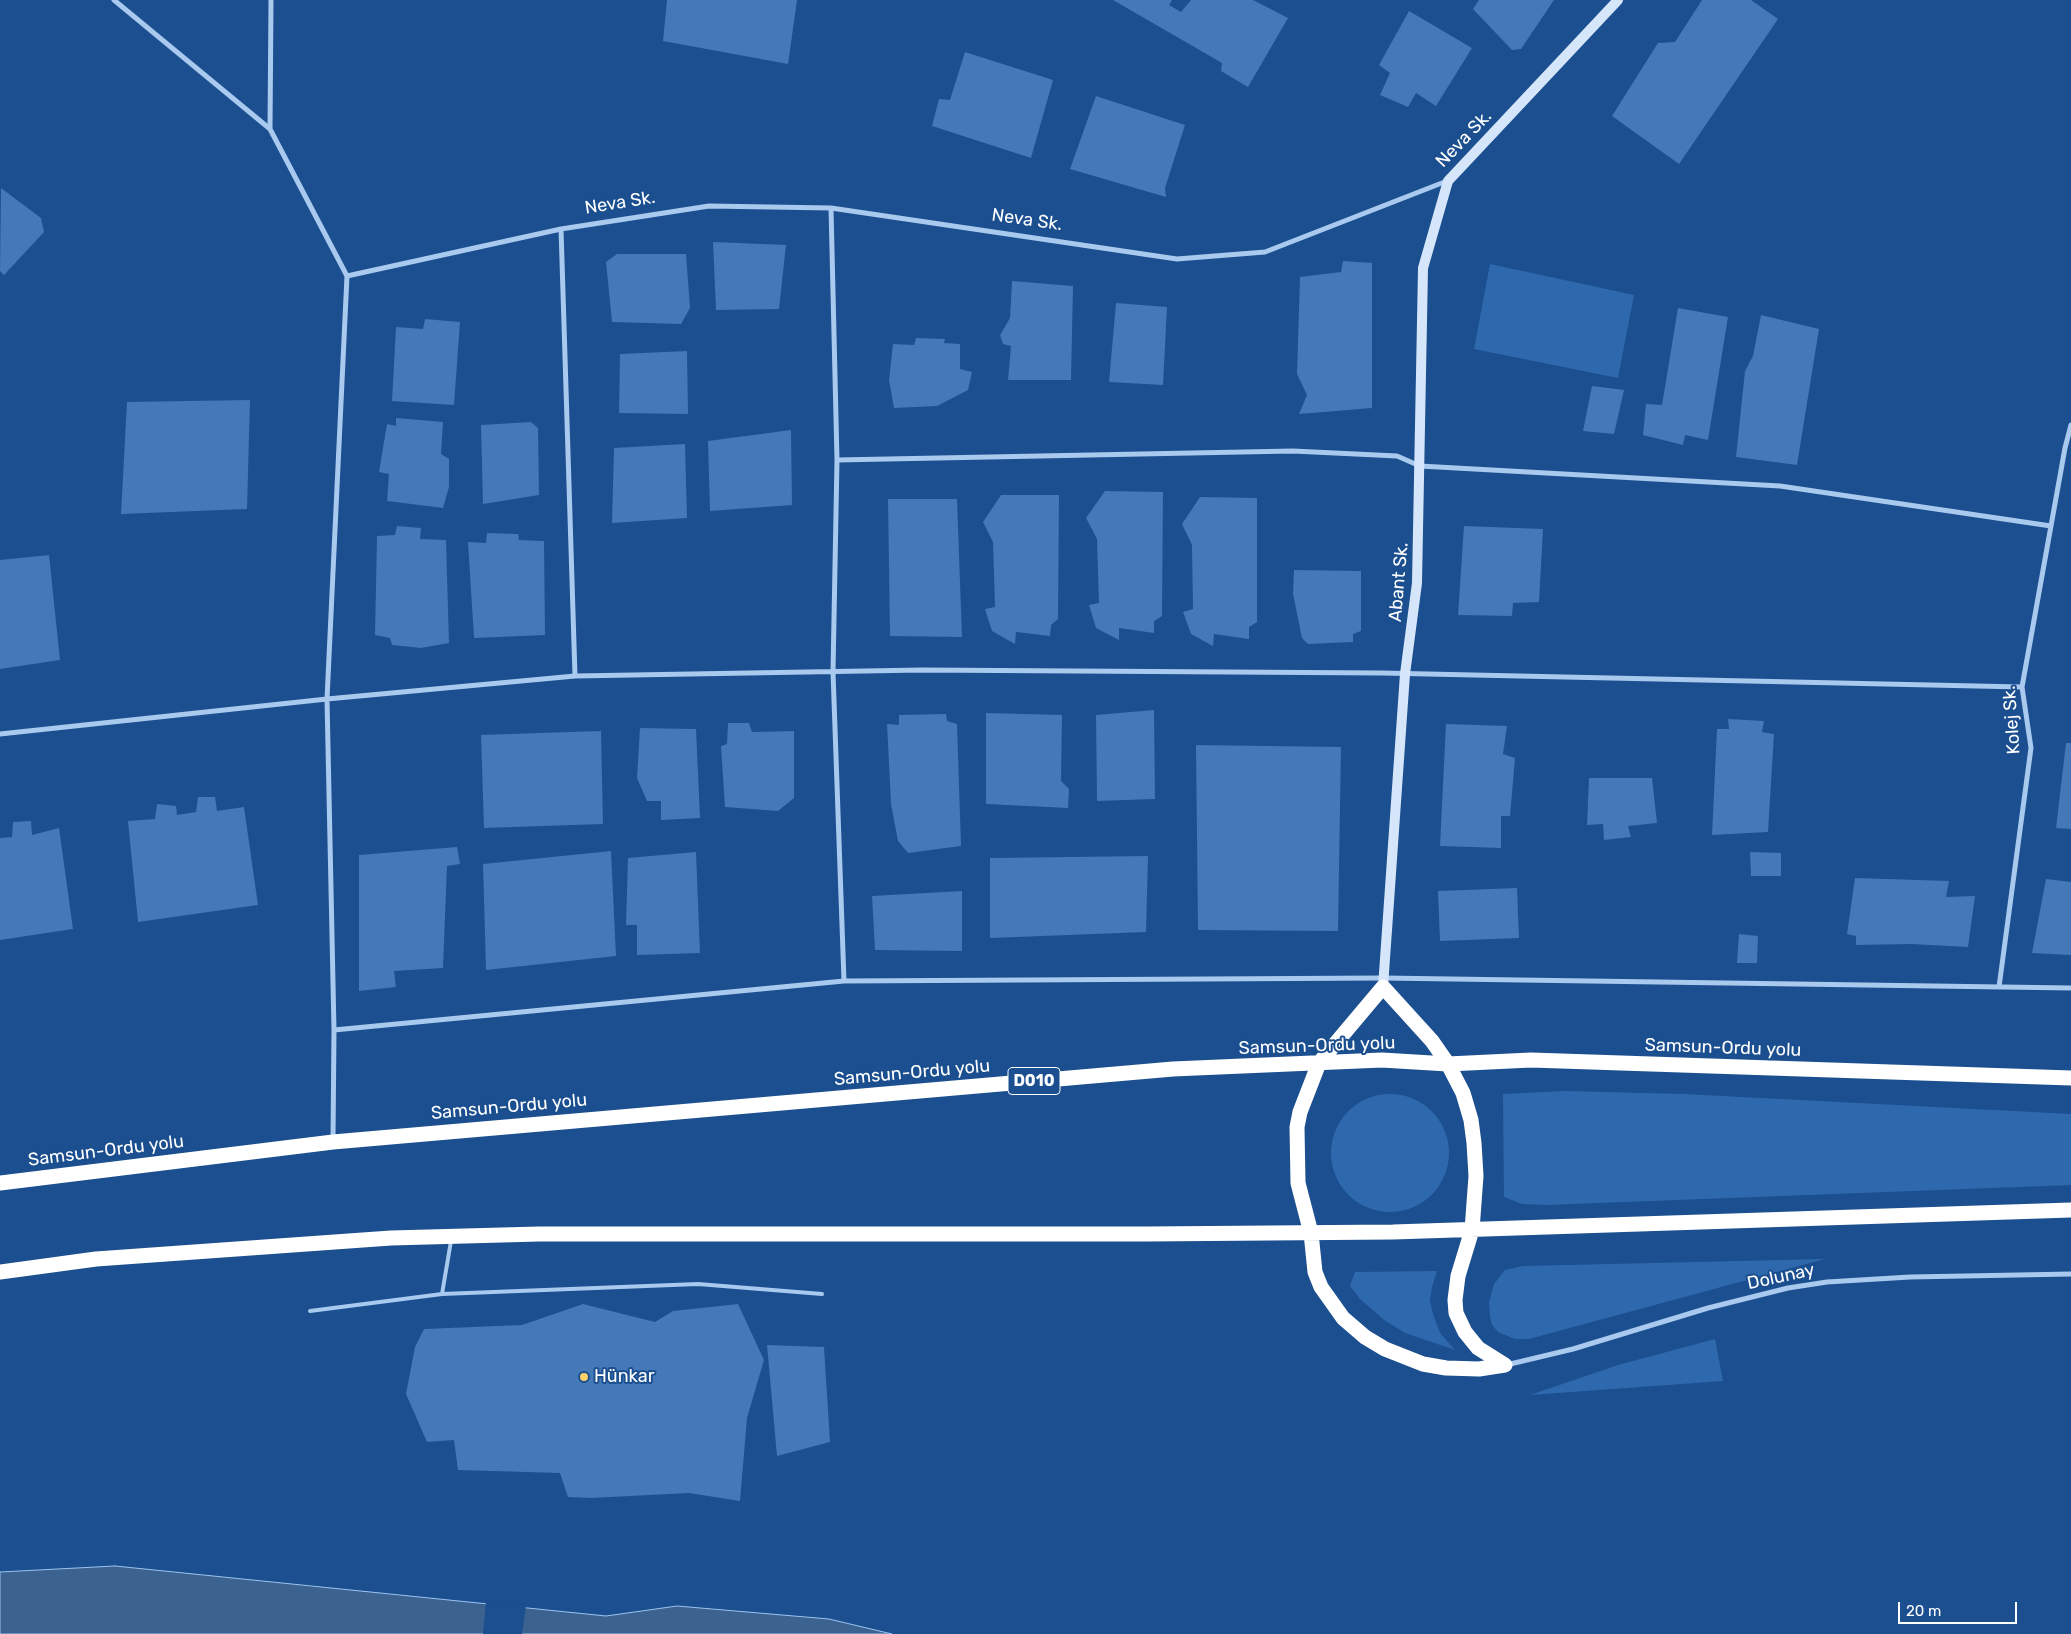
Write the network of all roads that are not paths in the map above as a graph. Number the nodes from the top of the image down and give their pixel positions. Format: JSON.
{"nodes":[{"id":1,"x":114,"y":0,"type":"edge"},
{"id":2,"x":271,"y":0,"type":"edge"},
{"id":3,"x":1618,"y":0,"type":"edge"},
{"id":4,"x":270,"y":129,"type":"junction"},
{"id":5,"x":1448,"y":181,"type":"junction"},
{"id":6,"x":831,"y":208,"type":"junction"},
{"id":7,"x":561,"y":229,"type":"junction"},
{"id":8,"x":347,"y":276,"type":"junction"},
{"id":9,"x":2071,"y":425,"type":"edge"},
{"id":10,"x":837,"y":460,"type":"junction"},
{"id":11,"x":1420,"y":466,"type":"junction"},
{"id":12,"x":2051,"y":526,"type":"junction"},
{"id":13,"x":833,"y":672,"type":"junction"},
{"id":14,"x":1405,"y":674,"type":"junction"},
{"id":15,"x":575,"y":676,"type":"junction"},
{"id":16,"x":2022,"y":687,"type":"junction"},
{"id":17,"x":327,"y":698,"type":"junction"},
{"id":18,"x":0,"y":734,"type":"edge"},
{"id":19,"x":844,"y":981,"type":"junction"},
{"id":20,"x":1383,"y":983,"type":"junction"},
{"id":21,"x":1999,"y":987,"type":"junction"},
{"id":22,"x":2071,"y":988,"type":"edge"},
{"id":23,"x":334,"y":1030,"type":"junction"},
{"id":24,"x":1318,"y":1063,"type":"junction"},
{"id":25,"x":1448,"y":1064,"type":"junction"},
{"id":26,"x":2071,"y":1078,"type":"edge"},
{"id":27,"x":333,"y":1142,"type":"junction"},
{"id":28,"x":0,"y":1183,"type":"edge"},
{"id":29,"x":2071,"y":1210,"type":"edge"},
{"id":30,"x":1472,"y":1230,"type":"junction"},
{"id":31,"x":1311,"y":1234,"type":"junction"},
{"id":32,"x":452,"y":1237,"type":"junction"},
{"id":33,"x":0,"y":1272,"type":"edge"},
{"id":34,"x":2071,"y":1274,"type":"edge"},
{"id":35,"x":442,"y":1294,"type":"junction"},
{"id":36,"x":822,"y":1294,"type":"dead end"},
{"id":37,"x":310,"y":1311,"type":"dead end"},
{"id":38,"x":1505,"y":1365,"type":"junction"}],
"edges":[{"from":1,"to":4,"type":"street"},
{"from":2,"to":4,"type":"street"},
{"from":3,"to":5,"type":"street","name":"Neva Sk."},
{"from":4,"to":8,"type":"street"},
{"from":5,"to":6,"type":"street","name":"Neva Sk."},
{"from":5,"to":11,"type":"street","name":"Abant Sk."},
{"from":6,"to":7,"type":"street","name":"Neva Sk."},
{"from":6,"to":10,"type":"street"},
{"from":7,"to":8,"type":"street","name":"Neva Sk."},
{"from":7,"to":15,"type":"street"},
{"from":8,"to":17,"type":"street"},
{"from":9,"to":12,"type":"street","name":"Kolej Sk."},
{"from":10,"to":11,"type":"street"},
{"from":10,"to":13,"type":"street"},
{"from":11,"to":12,"type":"street"},
{"from":11,"to":14,"type":"street","name":"Abant Sk."},
{"from":12,"to":16,"type":"street","name":"Kolej Sk."},
{"from":13,"to":14,"type":"street"},
{"from":13,"to":15,"type":"street"},
{"from":13,"to":19,"type":"street"},
{"from":14,"to":16,"type":"street"},
{"from":14,"to":20,"type":"street","name":"Abant Sk."},
{"from":15,"to":17,"type":"street"},
{"from":16,"to":21,"type":"street","name":"Kolej Sk."},
{"from":17,"to":18,"type":"street"},
{"from":17,"to":23,"type":"street"},
{"from":19,"to":20,"type":"street"},
{"from":19,"to":23,"type":"street"},
{"from":20,"to":21,"type":"street"},
{"from":20,"to":24,"type":"highway"},
{"from":20,"to":25,"type":"highway"},
{"from":21,"to":22,"type":"street"},
{"from":23,"to":27,"type":"street"},
{"from":24,"to":25,"type":"highway","name":"Samsun-Ordu yolu","number":"D010"},
{"from":24,"to":27,"type":"highway","name":"Samsun-Ordu yolu","number":"D010"},
{"from":24,"to":31,"type":"highway"},
{"from":25,"to":26,"type":"highway","name":"Samsun-Ordu yolu","number":"D010"},
{"from":25,"to":30,"type":"highway"},
{"from":27,"to":28,"type":"highway","name":"Samsun-Ordu yolu","number":"D010"},
{"from":29,"to":30,"type":"highway"},
{"from":30,"to":31,"type":"highway"},
{"from":30,"to":38,"type":"highway"},
{"from":31,"to":32,"type":"highway"},
{"from":31,"to":38,"type":"highway"},
{"from":32,"to":33,"type":"highway"},
{"from":32,"to":35,"type":"lane"},
{"from":34,"to":38,"type":"street","name":"Dolunay"},
{"from":35,"to":36,"type":"lane"},
{"from":35,"to":37,"type":"lane"}]}
